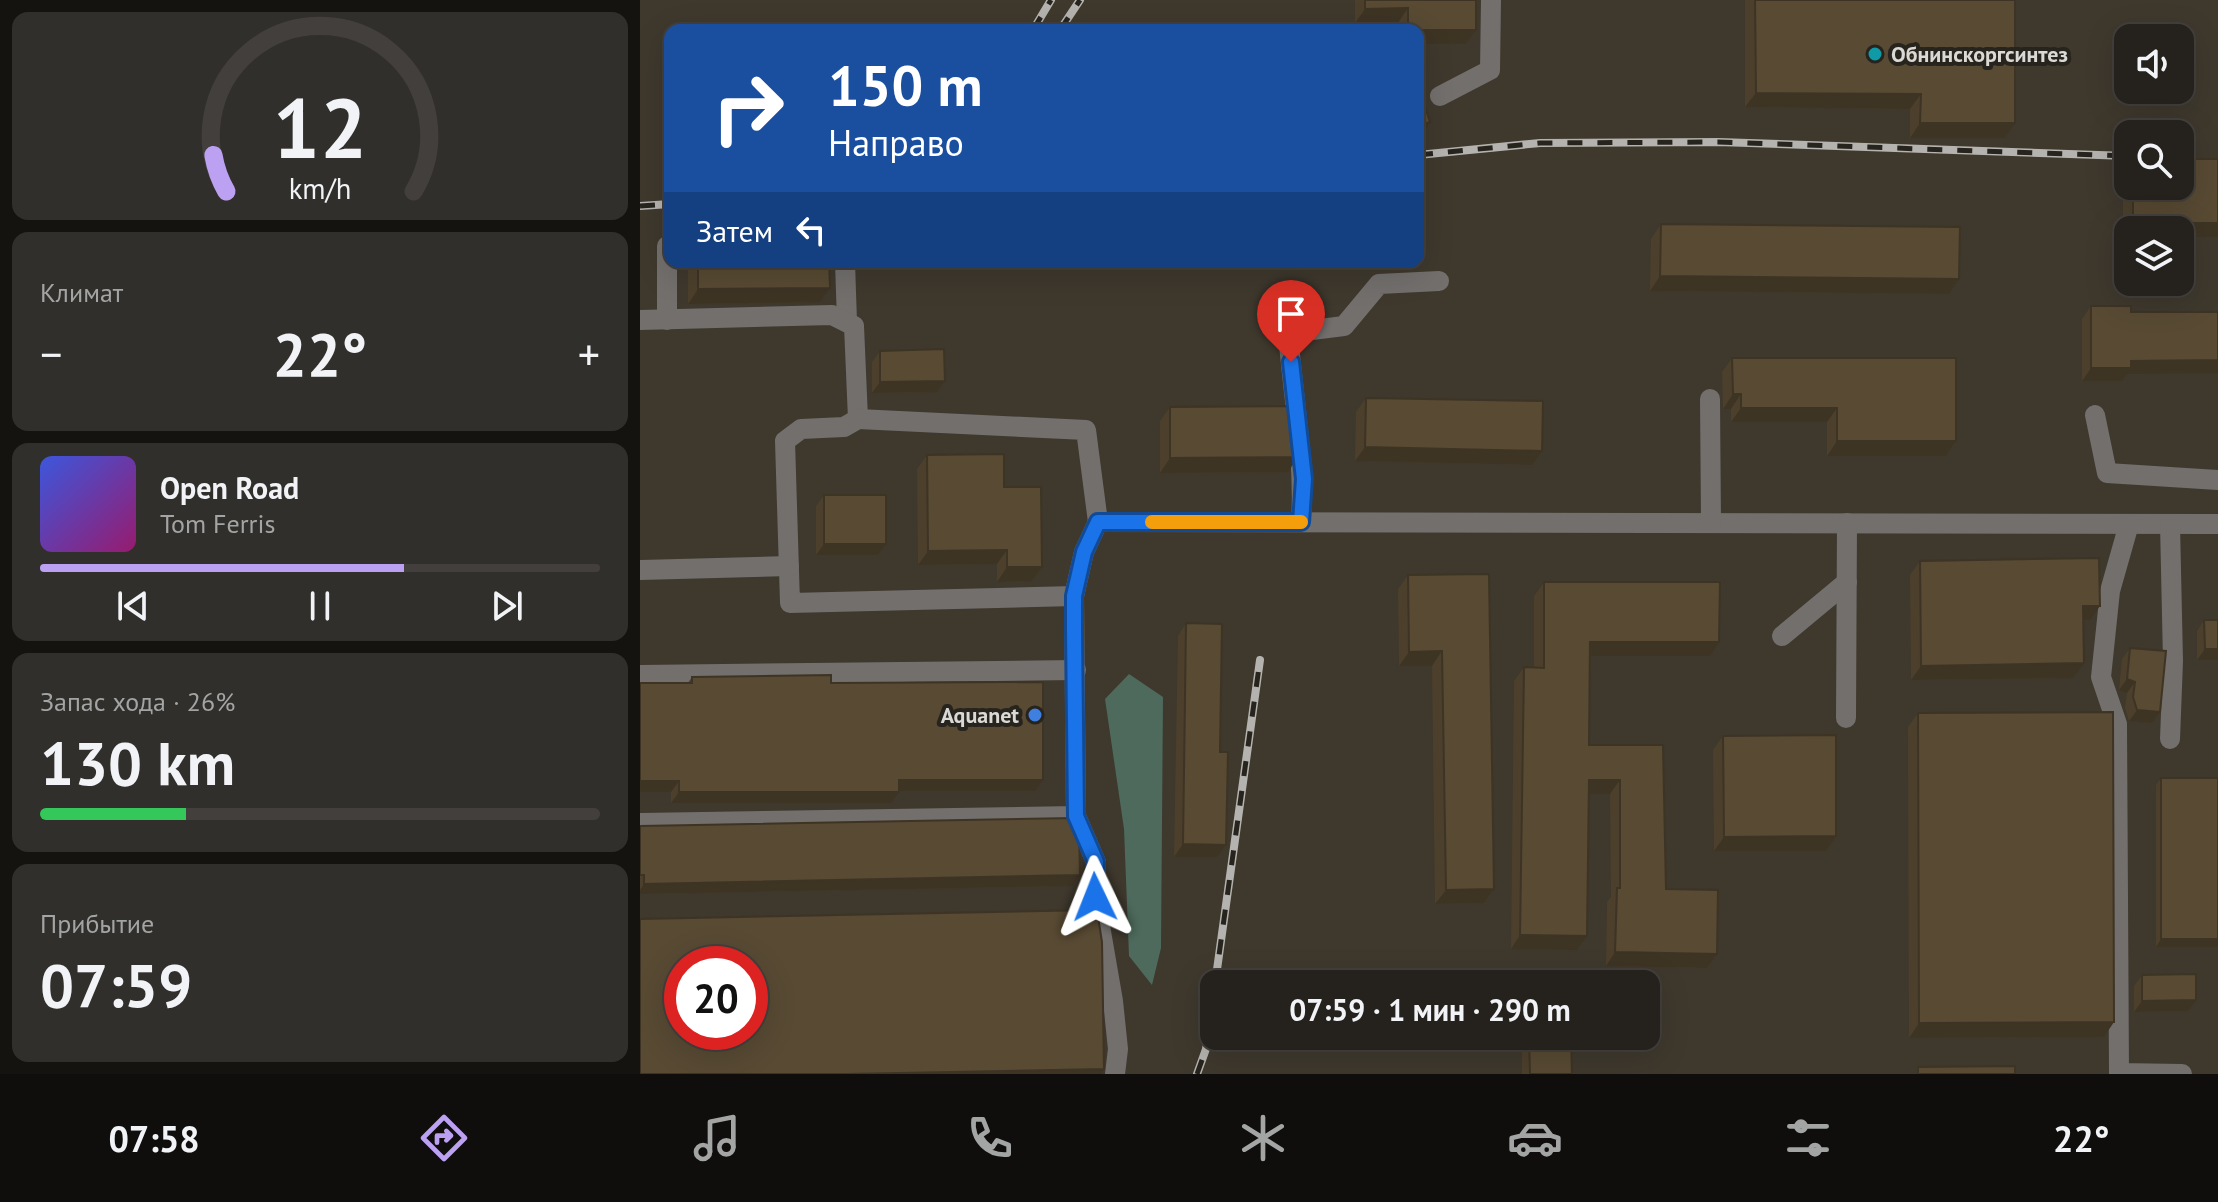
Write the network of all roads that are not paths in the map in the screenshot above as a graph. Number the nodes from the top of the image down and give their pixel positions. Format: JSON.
{"nodes":[{"id":1,"x":1491,"y":0,"type":"edge"},
{"id":2,"x":1440,"y":96,"type":"dead end"},
{"id":3,"x":667,"y":268,"type":"edge"},
{"id":4,"x":845,"y":268,"type":"edge"},
{"id":5,"x":1439,"y":281,"type":"dead end"},
{"id":6,"x":640,"y":320,"type":"edge"},
{"id":7,"x":667,"y":320,"type":"junction"},
{"id":8,"x":847,"y":322,"type":"junction"},
{"id":9,"x":1710,"y":399,"type":"dead end"},
{"id":10,"x":2095,"y":415,"type":"dead end"},
{"id":11,"x":858,"y":419,"type":"junction"},
{"id":12,"x":2218,"y":480,"type":"edge"},
{"id":13,"x":1098,"y":522,"type":"junction"},
{"id":14,"x":1301,"y":522,"type":"junction"},
{"id":15,"x":1711,"y":523,"type":"junction"},
{"id":16,"x":1847,"y":523,"type":"junction"},
{"id":17,"x":2129,"y":524,"type":"junction"},
{"id":18,"x":2170,"y":524,"type":"junction"},
{"id":19,"x":2218,"y":524,"type":"edge"},
{"id":20,"x":789,"y":566,"type":"junction"},
{"id":21,"x":640,"y":570,"type":"edge"},
{"id":22,"x":1847,"y":582,"type":"junction"},
{"id":23,"x":1074,"y":596,"type":"junction"},
{"id":24,"x":1782,"y":636,"type":"dead end"},
{"id":25,"x":1076,"y":670,"type":"junction"},
{"id":26,"x":640,"y":675,"type":"edge"},
{"id":27,"x":1846,"y":718,"type":"dead end"},
{"id":28,"x":2170,"y":739,"type":"dead end"},
{"id":29,"x":1076,"y":816,"type":"junction"},
{"id":30,"x":640,"y":823,"type":"edge"},
{"id":31,"x":1115,"y":1074,"type":"edge"},
{"id":32,"x":2182,"y":1074,"type":"edge"}],
"edges":[{"from":1,"to":2,"type":"lane"},
{"from":3,"to":7,"type":"lane"},
{"from":4,"to":8,"type":"lane"},
{"from":5,"to":14,"type":"lane"},
{"from":6,"to":7,"type":"lane"},
{"from":7,"to":8,"type":"lane"},
{"from":8,"to":11,"type":"lane"},
{"from":9,"to":15,"type":"lane"},
{"from":10,"to":12,"type":"lane"},
{"from":11,"to":13,"type":"lane"},
{"from":11,"to":20,"type":"lane"},
{"from":13,"to":14,"type":"lane"},
{"from":13,"to":23,"type":"lane"},
{"from":14,"to":15,"type":"lane"},
{"from":15,"to":16,"type":"lane"},
{"from":16,"to":17,"type":"lane"},
{"from":16,"to":22,"type":"lane"},
{"from":17,"to":18,"type":"lane"},
{"from":17,"to":32,"type":"lane"},
{"from":18,"to":19,"type":"lane"},
{"from":18,"to":28,"type":"lane"},
{"from":20,"to":21,"type":"lane"},
{"from":20,"to":23,"type":"lane"},
{"from":22,"to":24,"type":"lane"},
{"from":22,"to":27,"type":"lane"},
{"from":23,"to":25,"type":"lane"},
{"from":25,"to":26,"type":"lane"},
{"from":25,"to":29,"type":"lane"},
{"from":29,"to":30,"type":"lane"},
{"from":29,"to":31,"type":"lane"}]}
